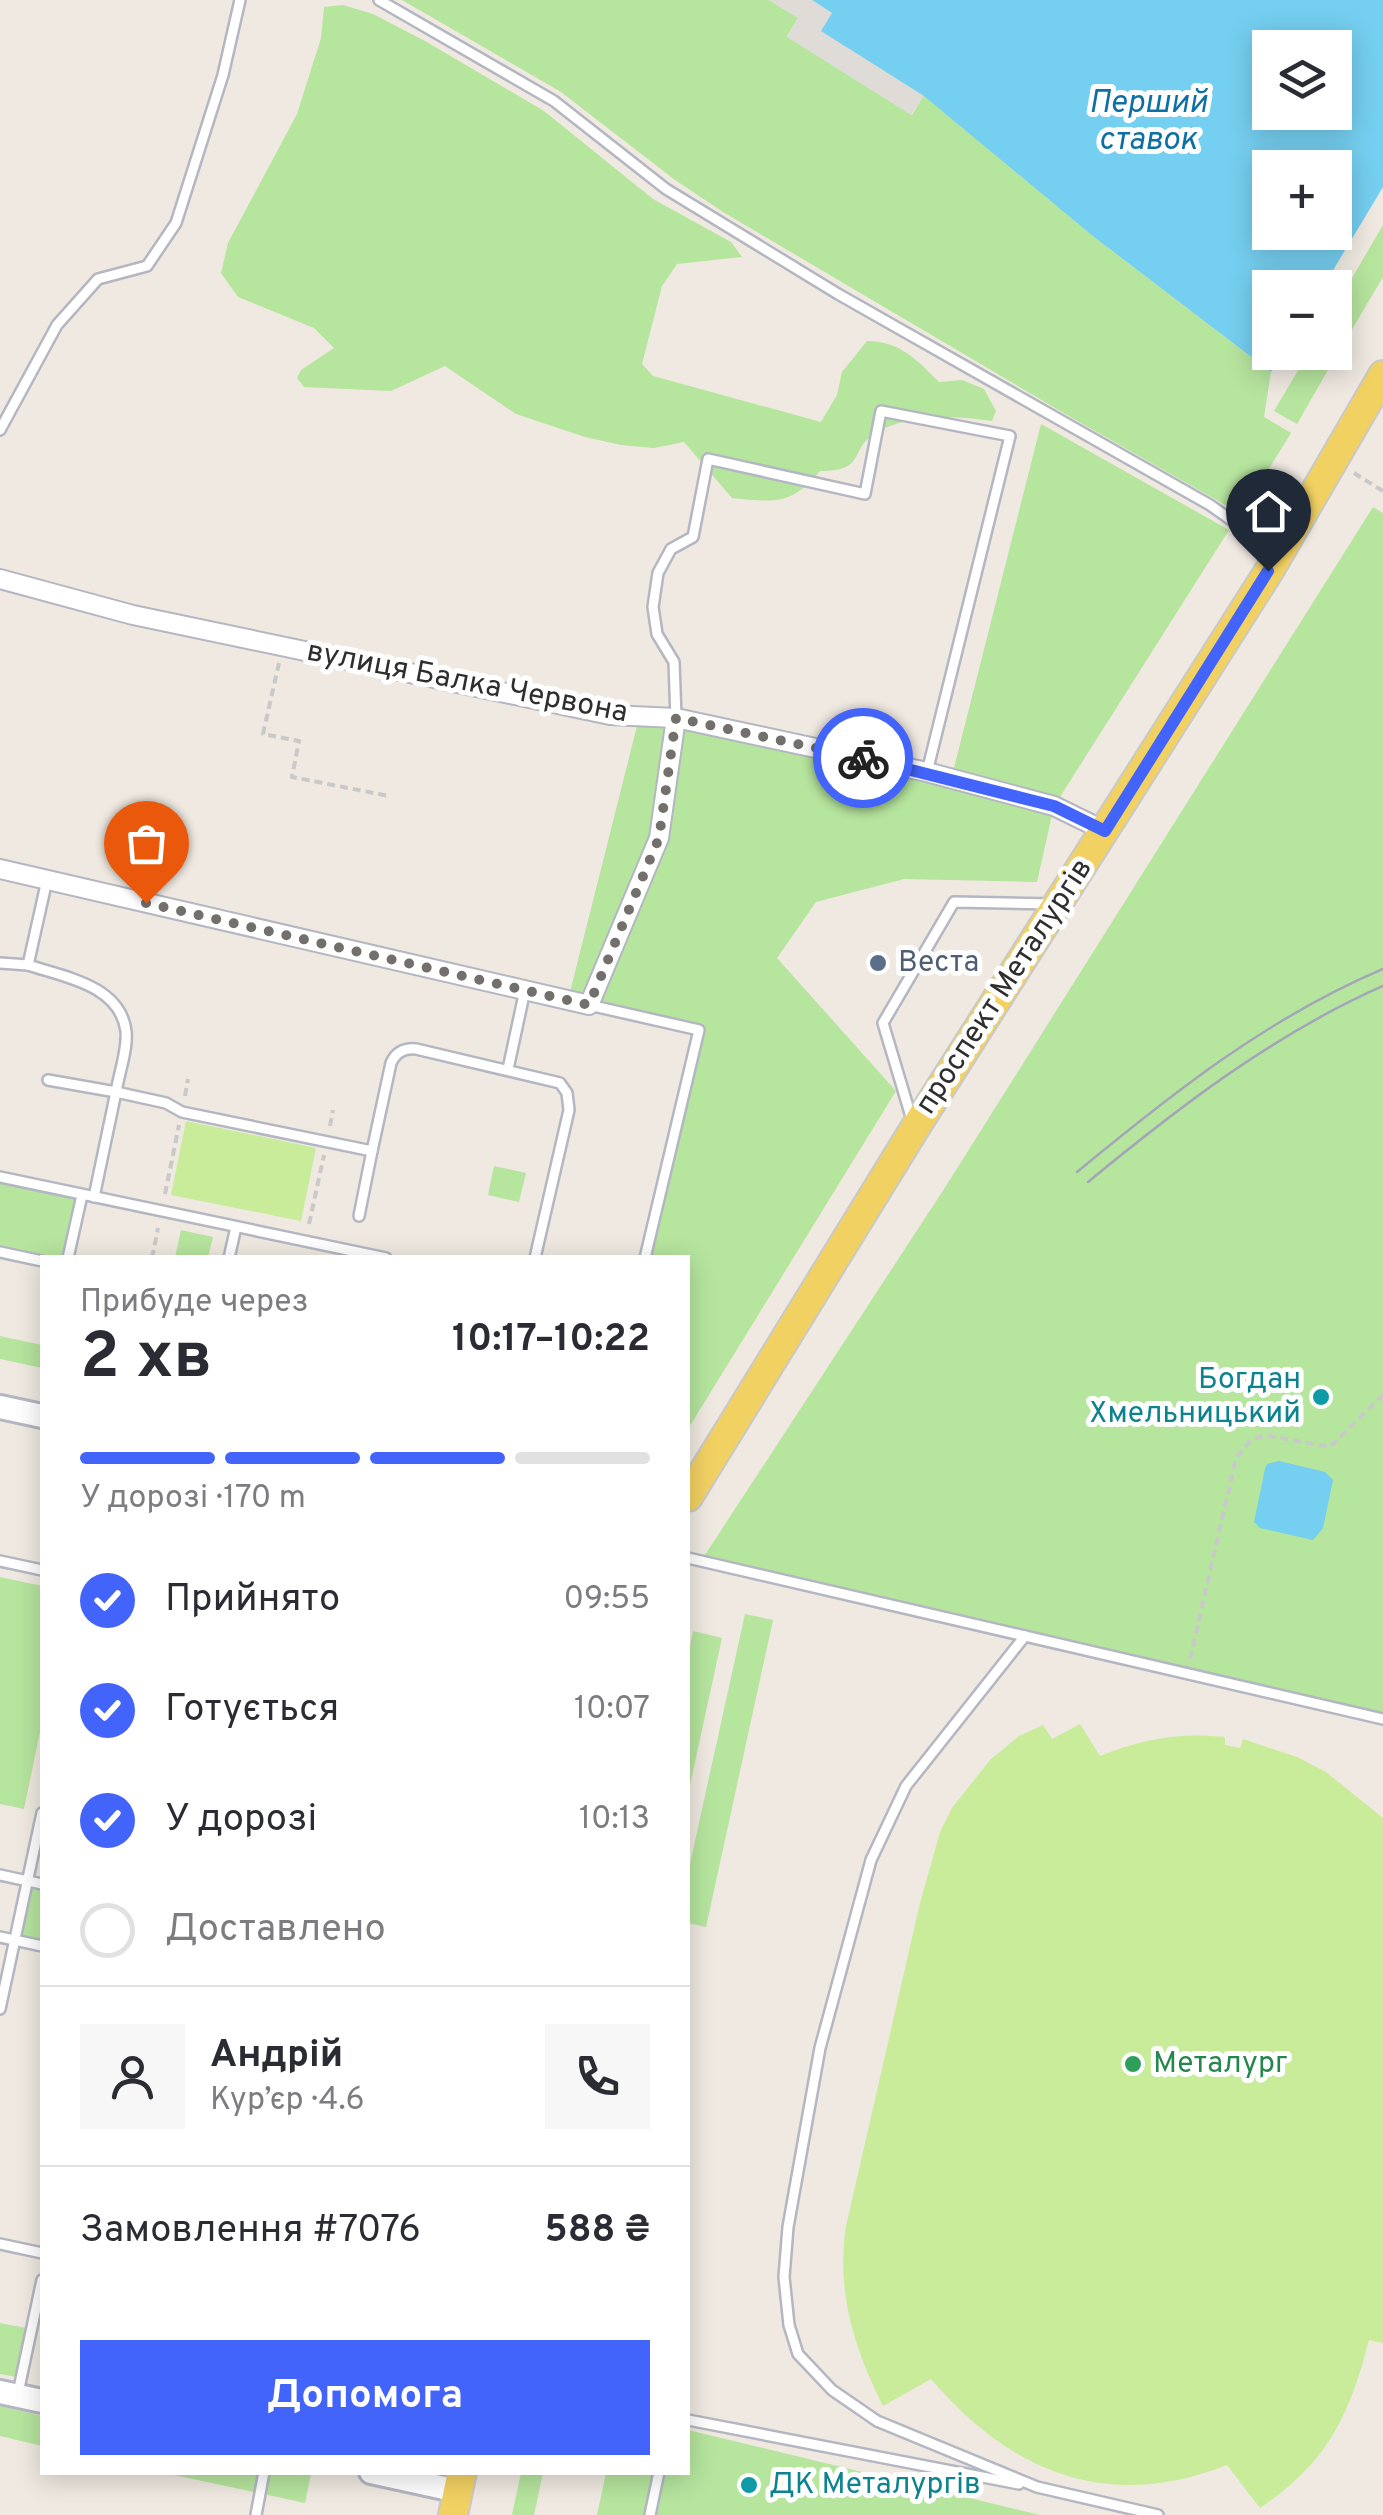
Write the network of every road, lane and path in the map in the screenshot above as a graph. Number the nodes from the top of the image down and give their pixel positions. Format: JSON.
{"nodes":[{"id":1,"x":240,"y":0,"type":"edge"},
{"id":2,"x":379,"y":0,"type":"edge"},
{"id":3,"x":1383,"y":374,"type":"edge"},
{"id":4,"x":0,"y":430,"type":"edge"},
{"id":5,"x":1333,"y":460,"type":"junction"},
{"id":6,"x":1383,"y":491,"type":"edge"},
{"id":7,"x":1279,"y":553,"type":"junction"},
{"id":8,"x":0,"y":578,"type":"edge"},
{"id":9,"x":283,"y":646,"type":"junction"},
{"id":10,"x":676,"y":718,"type":"junction"},
{"id":11,"x":927,"y":772,"type":"junction"},
{"id":12,"x":389,"y":796,"type":"dead end"},
{"id":13,"x":1105,"y":831,"type":"junction"},
{"id":14,"x":0,"y":869,"type":"edge"},
{"id":15,"x":47,"y":880,"type":"junction"},
{"id":16,"x":1059,"y":904,"type":"junction"},
{"id":17,"x":0,"y":963,"type":"edge"},
{"id":18,"x":28,"y":965,"type":"junction"},
{"id":19,"x":525,"y":990,"type":"junction"},
{"id":20,"x":589,"y":1005,"type":"junction"},
{"id":21,"x":508,"y":1069,"type":"junction"},
{"id":22,"x":188,"y":1079,"type":"dead end"},
{"id":23,"x":48,"y":1080,"type":"dead end"},
{"id":24,"x":116,"y":1092,"type":"junction"},
{"id":25,"x":333,"y":1110,"type":"dead end"},
{"id":26,"x":182,"y":1112,"type":"junction"},
{"id":27,"x":914,"y":1128,"type":"junction"},
{"id":28,"x":326,"y":1142,"type":"junction"},
{"id":29,"x":372,"y":1151,"type":"junction"},
{"id":30,"x":0,"y":1178,"type":"edge"},
{"id":31,"x":82,"y":1194,"type":"junction"},
{"id":32,"x":94,"y":1197,"type":"junction"},
{"id":33,"x":161,"y":1211,"type":"junction"},
{"id":34,"x":359,"y":1216,"type":"dead end"},
{"id":35,"x":236,"y":1227,"type":"junction"},
{"id":36,"x":311,"y":1242,"type":"junction"},
{"id":37,"x":0,"y":1252,"type":"edge"},
{"id":38,"x":69,"y":1255,"type":"edge"},
{"id":39,"x":153,"y":1255,"type":"edge"},
{"id":40,"x":230,"y":1255,"type":"edge"},
{"id":41,"x":372,"y":1255,"type":"edge"},
{"id":42,"x":536,"y":1255,"type":"edge"},
{"id":43,"x":646,"y":1255,"type":"edge"},
{"id":44,"x":40,"y":1261,"type":"edge"},
{"id":45,"x":1383,"y":1395,"type":"edge"},
{"id":46,"x":0,"y":1407,"type":"edge"},
{"id":47,"x":40,"y":1416,"type":"edge"},
{"id":48,"x":690,"y":1494,"type":"edge"},
{"id":49,"x":690,"y":1558,"type":"edge"},
{"id":50,"x":0,"y":1561,"type":"edge"},
{"id":51,"x":40,"y":1570,"type":"edge"},
{"id":52,"x":1025,"y":1636,"type":"junction"},
{"id":53,"x":1186,"y":1674,"type":"junction"},
{"id":54,"x":1383,"y":1719,"type":"edge"},
{"id":55,"x":40,"y":1822,"type":"edge"},
{"id":56,"x":0,"y":1875,"type":"edge"},
{"id":57,"x":28,"y":1880,"type":"junction"},
{"id":58,"x":40,"y":1883,"type":"edge"},
{"id":59,"x":0,"y":1937,"type":"edge"},
{"id":60,"x":15,"y":1940,"type":"junction"},
{"id":61,"x":40,"y":1946,"type":"edge"},
{"id":62,"x":0,"y":2009,"type":"edge"},
{"id":63,"x":0,"y":2244,"type":"edge"},
{"id":64,"x":40,"y":2254,"type":"edge"},
{"id":65,"x":40,"y":2287,"type":"edge"},
{"id":66,"x":9,"y":2394,"type":"edge"},
{"id":67,"x":40,"y":2401,"type":"edge"},
{"id":68,"x":690,"y":2420,"type":"edge"},
{"id":69,"x":263,"y":2475,"type":"edge"},
{"id":70,"x":383,"y":2475,"type":"edge"},
{"id":71,"x":657,"y":2475,"type":"edge"},
{"id":72,"x":1037,"y":2488,"type":"junction"},
{"id":73,"x":457,"y":2493,"type":"edge"},
{"id":74,"x":256,"y":2515,"type":"edge"},
{"id":75,"x":650,"y":2515,"type":"edge"},
{"id":76,"x":1158,"y":2515,"type":"edge"}],
"edges":[{"from":1,"to":4,"type":"lane"},
{"from":2,"to":7,"type":"lane"},
{"from":3,"to":5,"type":"main road","name":"проспект Металургів"},
{"from":5,"to":6,"type":"path"},
{"from":5,"to":7,"type":"main road","name":"проспект Металургів"},
{"from":7,"to":13,"type":"main road","name":"проспект Металургів"},
{"from":8,"to":9,"type":"street","name":"вулиця Балка Червона"},
{"from":9,"to":10,"type":"street","name":"вулиця Балка Червона"},
{"from":9,"to":12,"type":"path"},
{"from":10,"to":11,"type":"street","name":"вулиця Балка Червона"},
{"from":10,"to":11,"type":"lane"},
{"from":10,"to":20,"type":"street"},
{"from":11,"to":13,"type":"street","name":"вулиця Балка Червона"},
{"from":13,"to":16,"type":"main road","name":"проспект Металургів"},
{"from":14,"to":15,"type":"street"},
{"from":15,"to":18,"type":"lane"},
{"from":15,"to":19,"type":"street"},
{"from":16,"to":27,"type":"main road","name":"проспект Металургів"},
{"from":16,"to":27,"type":"lane"},
{"from":17,"to":18,"type":"lane"},
{"from":18,"to":24,"type":"lane"},
{"from":19,"to":20,"type":"street"},
{"from":19,"to":21,"type":"lane"},
{"from":20,"to":43,"type":"lane"},
{"from":21,"to":29,"type":"lane"},
{"from":21,"to":42,"type":"lane"},
{"from":22,"to":26,"type":"path"},
{"from":23,"to":24,"type":"lane"},
{"from":24,"to":26,"type":"lane"},
{"from":24,"to":32,"type":"lane"},
{"from":25,"to":28,"type":"path"},
{"from":26,"to":28,"type":"lane"},
{"from":26,"to":33,"type":"path"},
{"from":27,"to":48,"type":"main road","name":"проспект Металургів"},
{"from":28,"to":29,"type":"lane"},
{"from":28,"to":36,"type":"path"},
{"from":29,"to":34,"type":"lane"},
{"from":30,"to":31,"type":"lane"},
{"from":31,"to":32,"type":"lane"},
{"from":31,"to":38,"type":"lane"},
{"from":32,"to":33,"type":"lane"},
{"from":33,"to":35,"type":"lane"},
{"from":33,"to":39,"type":"path"},
{"from":35,"to":36,"type":"lane"},
{"from":35,"to":40,"type":"lane"},
{"from":36,"to":41,"type":"lane"},
{"from":37,"to":44,"type":"lane"},
{"from":45,"to":53,"type":"path"},
{"from":46,"to":47,"type":"street"},
{"from":49,"to":52,"type":"lane"},
{"from":50,"to":51,"type":"lane"},
{"from":52,"to":53,"type":"lane"},
{"from":52,"to":72,"type":"lane"},
{"from":53,"to":54,"type":"lane"},
{"from":55,"to":57,"type":"lane"},
{"from":56,"to":57,"type":"lane"},
{"from":57,"to":58,"type":"lane"},
{"from":57,"to":60,"type":"lane"},
{"from":59,"to":60,"type":"lane"},
{"from":60,"to":61,"type":"lane"},
{"from":60,"to":62,"type":"lane"},
{"from":63,"to":64,"type":"lane"},
{"from":65,"to":66,"type":"lane"},
{"from":66,"to":67,"type":"street"},
{"from":68,"to":72,"type":"lane"},
{"from":69,"to":74,"type":"lane"},
{"from":70,"to":73,"type":"street"},
{"from":71,"to":75,"type":"lane"},
{"from":72,"to":76,"type":"lane"}]}
